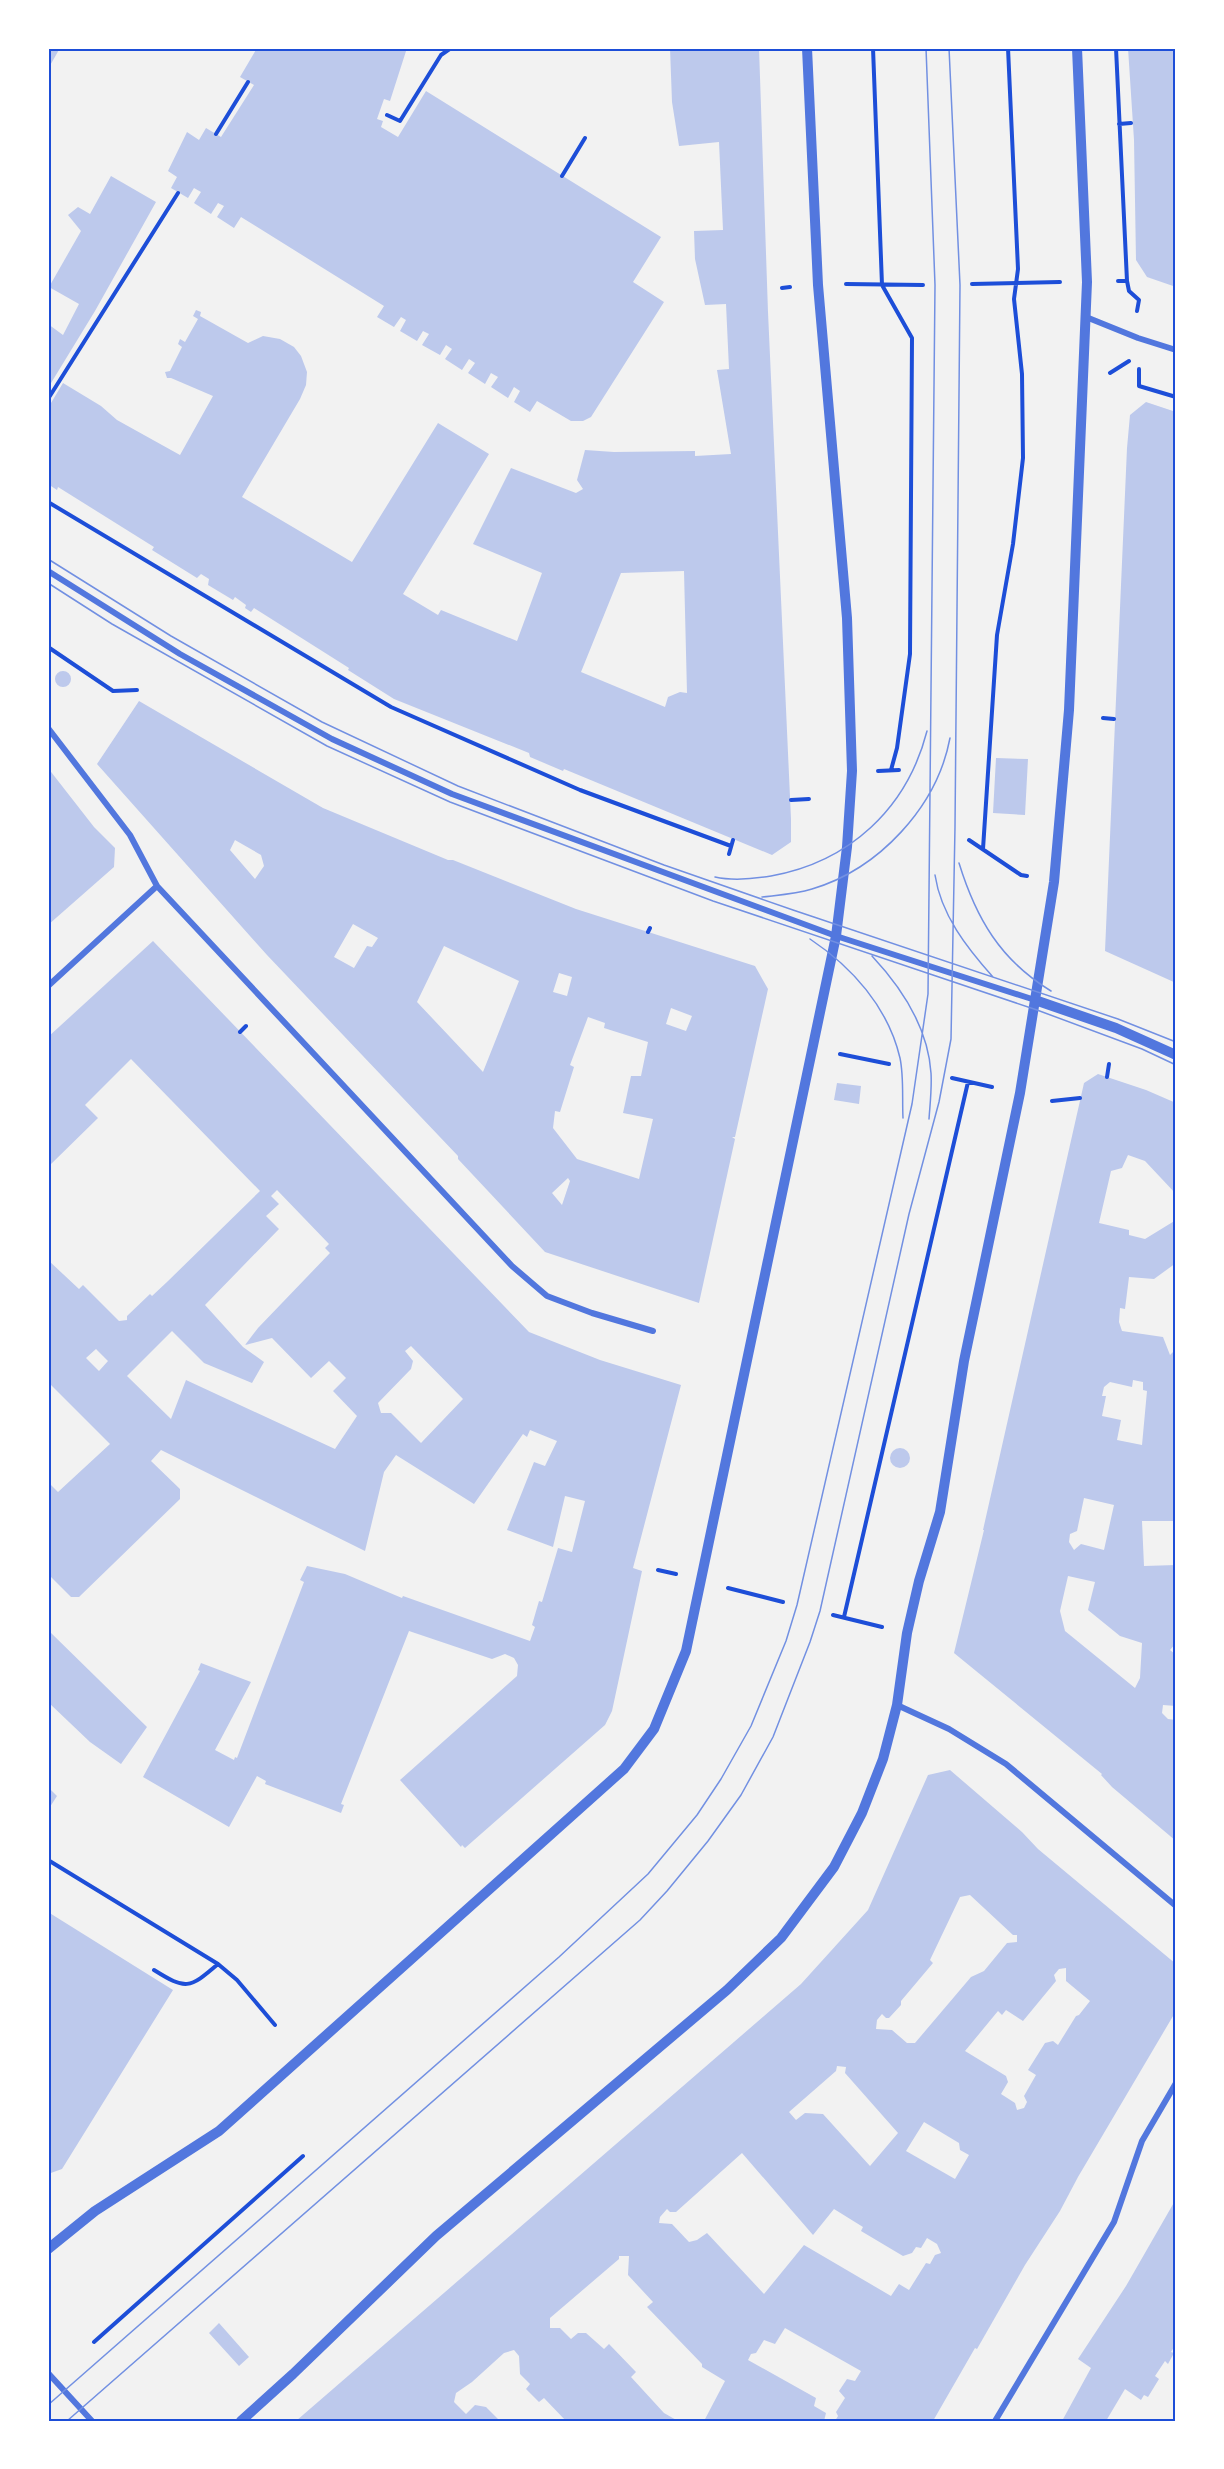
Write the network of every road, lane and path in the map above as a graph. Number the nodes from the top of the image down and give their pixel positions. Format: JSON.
{"nodes":[{"id":1,"x":451,"y":48,"type":"edge"},
{"id":2,"x":807,"y":48,"type":"edge"},
{"id":3,"x":873,"y":48,"type":"edge"},
{"id":4,"x":1008,"y":48,"type":"edge"},
{"id":5,"x":1077,"y":48,"type":"edge"},
{"id":6,"x":1116,"y":48,"type":"edge"},
{"id":7,"x":248,"y":82,"type":"dead end"},
{"id":8,"x":387,"y":115,"type":"dead end"},
{"id":9,"x":1131,"y":123,"type":"dead end"},
{"id":10,"x":1119,"y":124,"type":"junction"},
{"id":11,"x":216,"y":134,"type":"dead end"},
{"id":12,"x":585,"y":138,"type":"dead end"},
{"id":13,"x":562,"y":176,"type":"dead end"},
{"id":14,"x":178,"y":193,"type":"dead end"},
{"id":15,"x":1118,"y":281,"type":"dead end"},
{"id":16,"x":1127,"y":281,"type":"junction"},
{"id":17,"x":1070,"y":282,"type":"dead end"},
{"id":18,"x":1017,"y":283,"type":"junction"},
{"id":19,"x":840,"y":284,"type":"dead end"},
{"id":20,"x":882,"y":285,"type":"junction"},
{"id":21,"x":924,"y":285,"type":"dead end"},
{"id":22,"x":972,"y":285,"type":"dead end"},
{"id":23,"x":1137,"y":314,"type":"dead end"},
{"id":24,"x":1086,"y":317,"type":"junction"},
{"id":25,"x":1176,"y":350,"type":"edge"},
{"id":26,"x":1133,"y":360,"type":"dead end"},
{"id":27,"x":1139,"y":369,"type":"dead end"},
{"id":28,"x":1082,"y":392,"type":"junction"},
{"id":29,"x":1176,"y":397,"type":"edge"},
{"id":30,"x":48,"y":399,"type":"edge"},
{"id":31,"x":48,"y":501,"type":"edge"},
{"id":32,"x":48,"y":571,"type":"edge"},
{"id":33,"x":48,"y":647,"type":"edge"},
{"id":34,"x":137,"y":690,"type":"dead end"},
{"id":35,"x":1103,"y":718,"type":"dead end"},
{"id":36,"x":1114,"y":719,"type":"dead end"},
{"id":37,"x":48,"y":728,"type":"edge"},
{"id":38,"x":891,"y":770,"type":"junction"},
{"id":39,"x":899,"y":770,"type":"dead end"},
{"id":40,"x":872,"y":771,"type":"dead end"},
{"id":41,"x":809,"y":799,"type":"dead end"},
{"id":42,"x":791,"y":800,"type":"dead end"},
{"id":43,"x":733,"y":840,"type":"dead end"},
{"id":44,"x":969,"y":840,"type":"dead end"},
{"id":45,"x":731,"y":846,"type":"junction"},
{"id":46,"x":983,"y":849,"type":"junction"},
{"id":47,"x":729,"y":854,"type":"dead end"},
{"id":48,"x":1034,"y":878,"type":"dead end"},
{"id":49,"x":158,"y":886,"type":"junction"},
{"id":50,"x":836,"y":936,"type":"junction"},
{"id":51,"x":48,"y":986,"type":"edge"},
{"id":52,"x":1035,"y":1000,"type":"junction"},
{"id":53,"x":246,"y":1026,"type":"dead end"},
{"id":54,"x":240,"y":1032,"type":"dead end"},
{"id":55,"x":831,"y":1052,"type":"dead end"},
{"id":56,"x":1176,"y":1055,"type":"edge"},
{"id":57,"x":889,"y":1064,"type":"dead end"},
{"id":58,"x":1109,"y":1064,"type":"dead end"},
{"id":59,"x":1107,"y":1077,"type":"dead end"},
{"id":60,"x":952,"y":1078,"type":"dead end"},
{"id":61,"x":968,"y":1082,"type":"junction"},
{"id":62,"x":993,"y":1088,"type":"dead end"},
{"id":63,"x":1080,"y":1098,"type":"dead end"},
{"id":64,"x":1052,"y":1101,"type":"dead end"},
{"id":65,"x":653,"y":1331,"type":"dead end"},
{"id":66,"x":658,"y":1570,"type":"dead end"},
{"id":67,"x":676,"y":1574,"type":"dead end"},
{"id":68,"x":721,"y":1586,"type":"dead end"},
{"id":69,"x":783,"y":1602,"type":"dead end"},
{"id":70,"x":833,"y":1615,"type":"dead end"},
{"id":71,"x":844,"y":1617,"type":"junction"},
{"id":72,"x":889,"y":1629,"type":"dead end"},
{"id":73,"x":897,"y":1705,"type":"junction"},
{"id":74,"x":48,"y":1860,"type":"edge"},
{"id":75,"x":1176,"y":1906,"type":"edge"},
{"id":76,"x":218,"y":1964,"type":"junction"},
{"id":77,"x":154,"y":1970,"type":"dead end"},
{"id":78,"x":275,"y":2025,"type":"dead end"},
{"id":79,"x":1176,"y":2083,"type":"edge"},
{"id":80,"x":303,"y":2156,"type":"dead end"},
{"id":81,"x":48,"y":2249,"type":"edge"},
{"id":82,"x":94,"y":2342,"type":"dead end"},
{"id":83,"x":48,"y":2373,"type":"edge"},
{"id":84,"x":92,"y":2421,"type":"edge"},
{"id":85,"x":241,"y":2421,"type":"edge"},
{"id":86,"x":995,"y":2421,"type":"edge"}],
"edges":[{"from":1,"to":8,"type":"path"},
{"from":2,"to":50,"type":"street"},
{"from":3,"to":20,"type":"path"},
{"from":4,"to":18,"type":"path"},
{"from":5,"to":24,"type":"street"},
{"from":6,"to":10,"type":"path"},
{"from":7,"to":11,"type":"path"},
{"from":9,"to":10,"type":"path"},
{"from":10,"to":16,"type":"path"},
{"from":12,"to":13,"type":"path"},
{"from":14,"to":30,"type":"path"},
{"from":15,"to":16,"type":"path"},
{"from":16,"to":23,"type":"path"},
{"from":17,"to":18,"type":"path"},
{"from":18,"to":22,"type":"path"},
{"from":18,"to":46,"type":"path"},
{"from":19,"to":20,"type":"path"},
{"from":20,"to":21,"type":"path"},
{"from":20,"to":38,"type":"path"},
{"from":24,"to":25,"type":"street"},
{"from":24,"to":28,"type":"street"},
{"from":26,"to":28,"type":"path"},
{"from":27,"to":29,"type":"path"},
{"from":28,"to":52,"type":"street"},
{"from":31,"to":45,"type":"path"},
{"from":32,"to":50,"type":"street"},
{"from":33,"to":34,"type":"path"},
{"from":35,"to":36,"type":"path"},
{"from":37,"to":49,"type":"street"},
{"from":38,"to":39,"type":"path"},
{"from":38,"to":40,"type":"path"},
{"from":41,"to":42,"type":"path"},
{"from":43,"to":45,"type":"path"},
{"from":44,"to":46,"type":"path"},
{"from":45,"to":47,"type":"path"},
{"from":46,"to":48,"type":"path"},
{"from":49,"to":51,"type":"street"},
{"from":49,"to":65,"type":"street"},
{"from":50,"to":52,"type":"street"},
{"from":50,"to":81,"type":"street"},
{"from":52,"to":56,"type":"street"},
{"from":52,"to":73,"type":"street"},
{"from":53,"to":54,"type":"path"},
{"from":55,"to":57,"type":"path"},
{"from":58,"to":59,"type":"path"},
{"from":60,"to":61,"type":"path"},
{"from":61,"to":62,"type":"path"},
{"from":61,"to":71,"type":"path"},
{"from":63,"to":64,"type":"path"},
{"from":66,"to":67,"type":"path"},
{"from":68,"to":69,"type":"path"},
{"from":70,"to":71,"type":"path"},
{"from":71,"to":72,"type":"path"},
{"from":73,"to":75,"type":"street"},
{"from":73,"to":85,"type":"street"},
{"from":74,"to":76,"type":"path"},
{"from":76,"to":77,"type":"path"},
{"from":76,"to":78,"type":"path"},
{"from":79,"to":86,"type":"street"},
{"from":80,"to":82,"type":"path"},
{"from":83,"to":84,"type":"street"}]}
